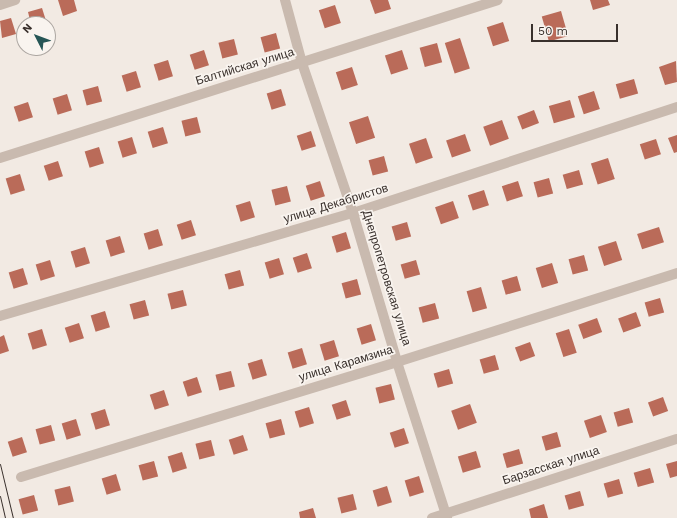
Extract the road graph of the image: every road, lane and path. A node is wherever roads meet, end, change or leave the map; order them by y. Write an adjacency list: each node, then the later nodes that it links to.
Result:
1 (15, 0): 4 (street)
2 (285, 0): 5 (street, Днепропетровская улица)
3 (498, 0): 5 (street, Балтийская улица)
4 (0, 5)
5 (302, 63): 7 (street, Балтийская улица); 8 (street, Днепропетровская улица)
6 (677, 107): 8 (street, улица Декабристов)
7 (0, 158)
8 (353, 213): 10 (street, улица Декабристов); 11 (street, Днепропетровская улица)
9 (677, 273): 11 (street, улица Карамзина)
10 (0, 316)
11 (397, 362): 13 (street, улица Карамзина); 14 (street, Днепропетровская улица)
12 (677, 439): 14 (street, Барзасская улица)
13 (21, 477)
14 (446, 516): 15 (street, Барзасская улица)
15 (432, 518)

